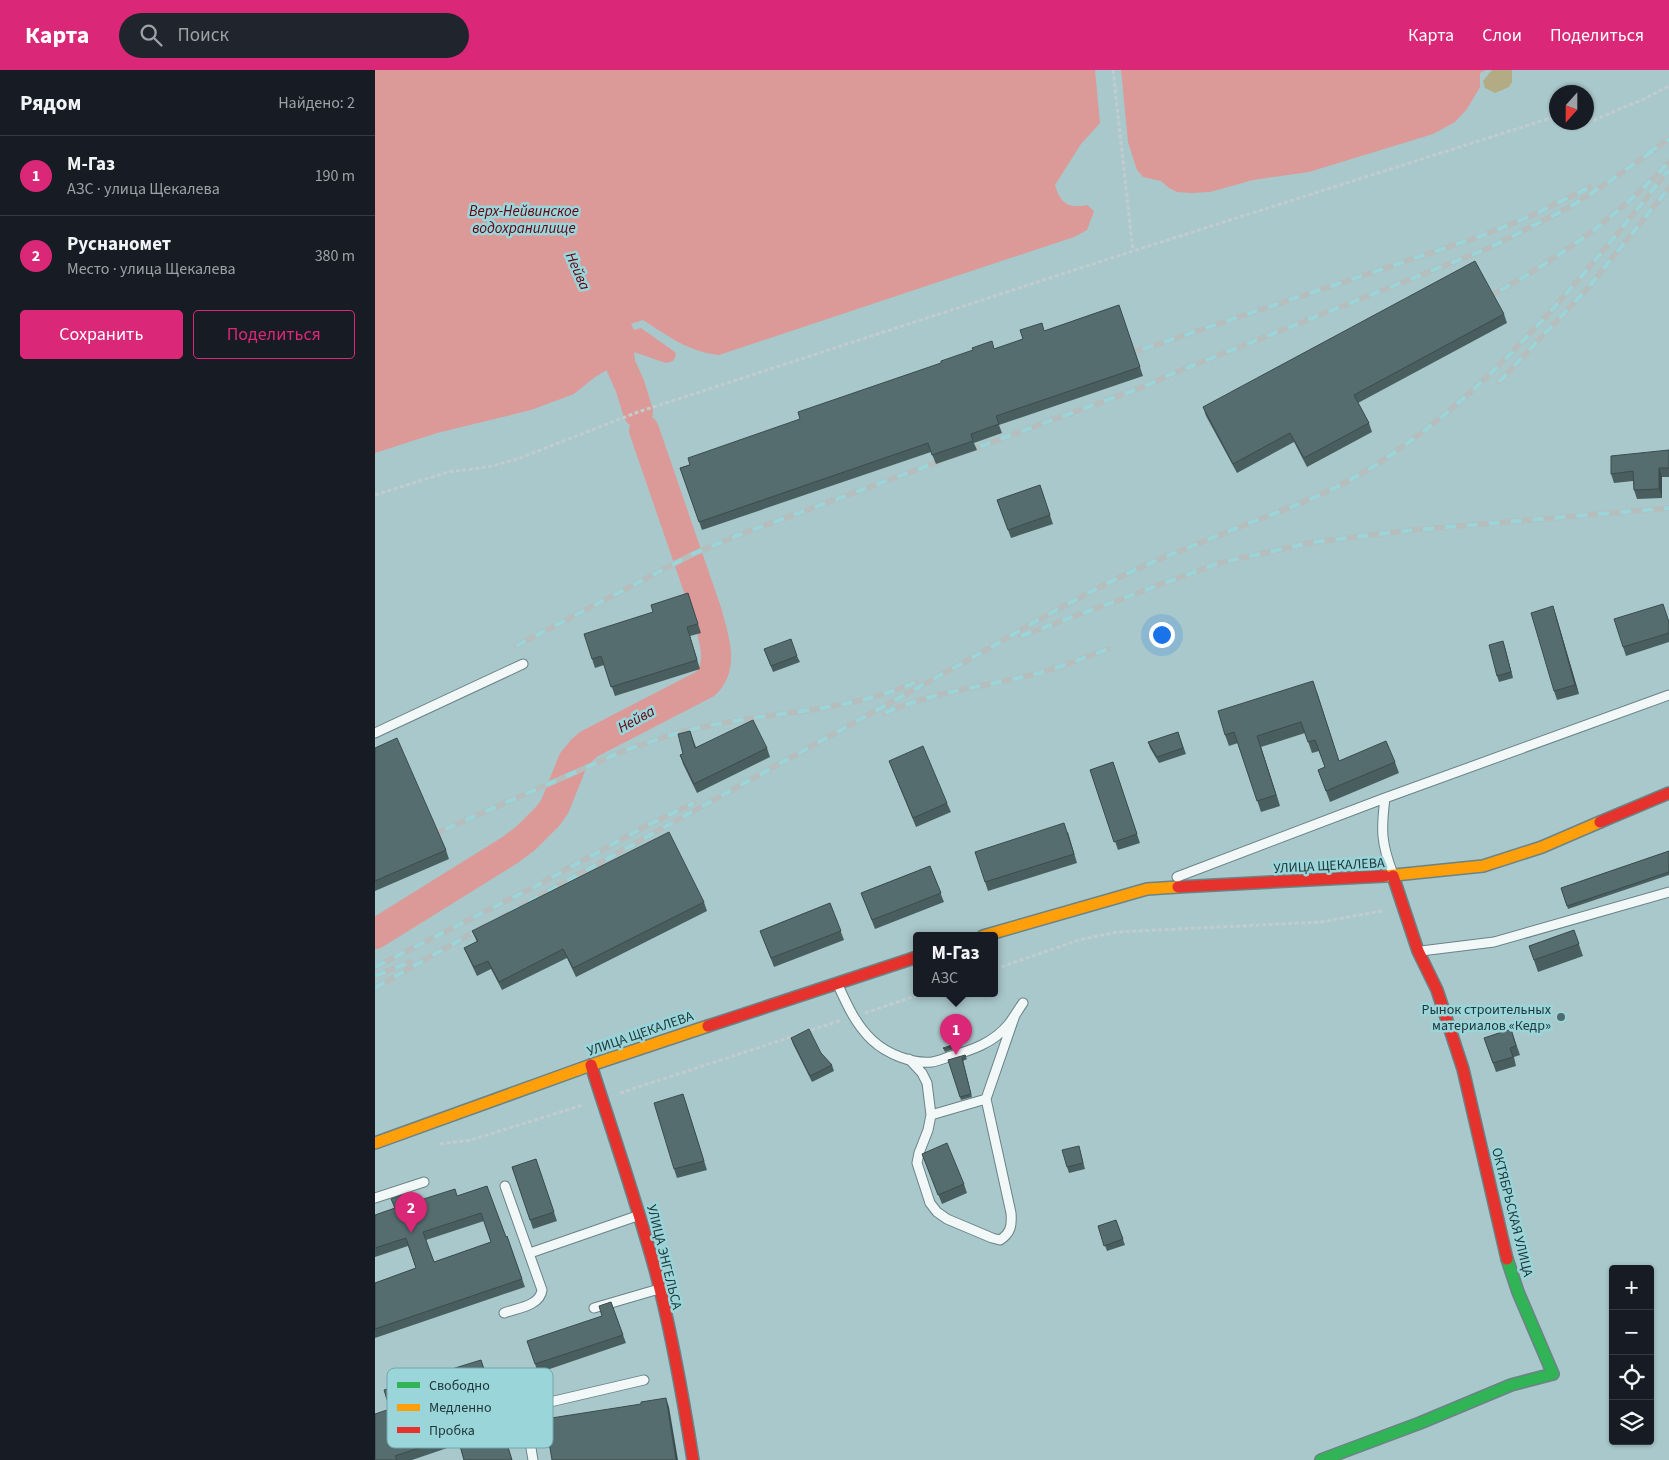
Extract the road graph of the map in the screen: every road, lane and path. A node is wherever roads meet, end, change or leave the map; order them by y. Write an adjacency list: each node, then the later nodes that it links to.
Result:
1 (1113, 70): 5 (path)
2 (1669, 86): 4 (path)
3 (1549, 119): 5 (path)
4 (1594, 120)
5 (1133, 251): 6 (path)
6 (375, 495)
7 (523, 664): 9 (lane)
8 (1669, 694): 11 (lane)
9 (375, 733)
10 (1669, 793): 12 (main road, УЛИЦА ЩЕКАЛЕВА)
11 (1385, 798): 12 (lane); 13 (lane)
12 (1393, 876): 13 (main road, УЛИЦА ЩЕКАЛЕВА); 16 (main road, ОКТЯБРЬСКАЯ УЛИЦА)
13 (1147, 889): 15 (main road, УЛИЦА ЩЕКАЛЕВА)
14 (1669, 892): 16 (lane)
15 (997, 932)
16 (1418, 951): 41 (main road, ОКТЯБРЬСКАЯ УЛИЦА)
17 (913, 958): 18 (main road, УЛИЦА ЩЕКАЛЕВА)
18 (837, 982): 22 (lane); 24 (main road, УЛИЦА ЩЕКАЛЕВА)
19 (913, 997): 22 (path)
20 (1023, 1003): 21 (lane)
21 (1015, 1015): 23 (lane); 26 (lane)
22 (854, 1016): 23 (lane); 25 (path)
23 (909, 1059): 27 (lane)
24 (591, 1065): 25 (main road, УЛИЦА ЭНГЕЛЬСА); 28 (main road, УЛИЦА ЩЕКАЛЕВА)
25 (602, 1099): 29 (path); 33 (main road, УЛИЦА ЭНГЕЛЬСА)
26 (986, 1099): 27 (lane); 27 (lane)
27 (931, 1115)
28 (375, 1143)
29 (436, 1144)
30 (423, 1182): 32 (lane)
31 (505, 1186): 34 (lane)
32 (375, 1198)
33 (640, 1215): 34 (lane); 35 (main road, УЛИЦА ЭНГЕЛЬСА)
34 (530, 1253): 37 (lane)
35 (659, 1289): 36 (lane); 40 (main road, УЛИЦА ЭНГЕЛЬСА)
36 (594, 1308)
37 (504, 1313)
38 (644, 1380): 39 (lane)
39 (553, 1401)
40 (693, 1460)
41 (1321, 1460)

